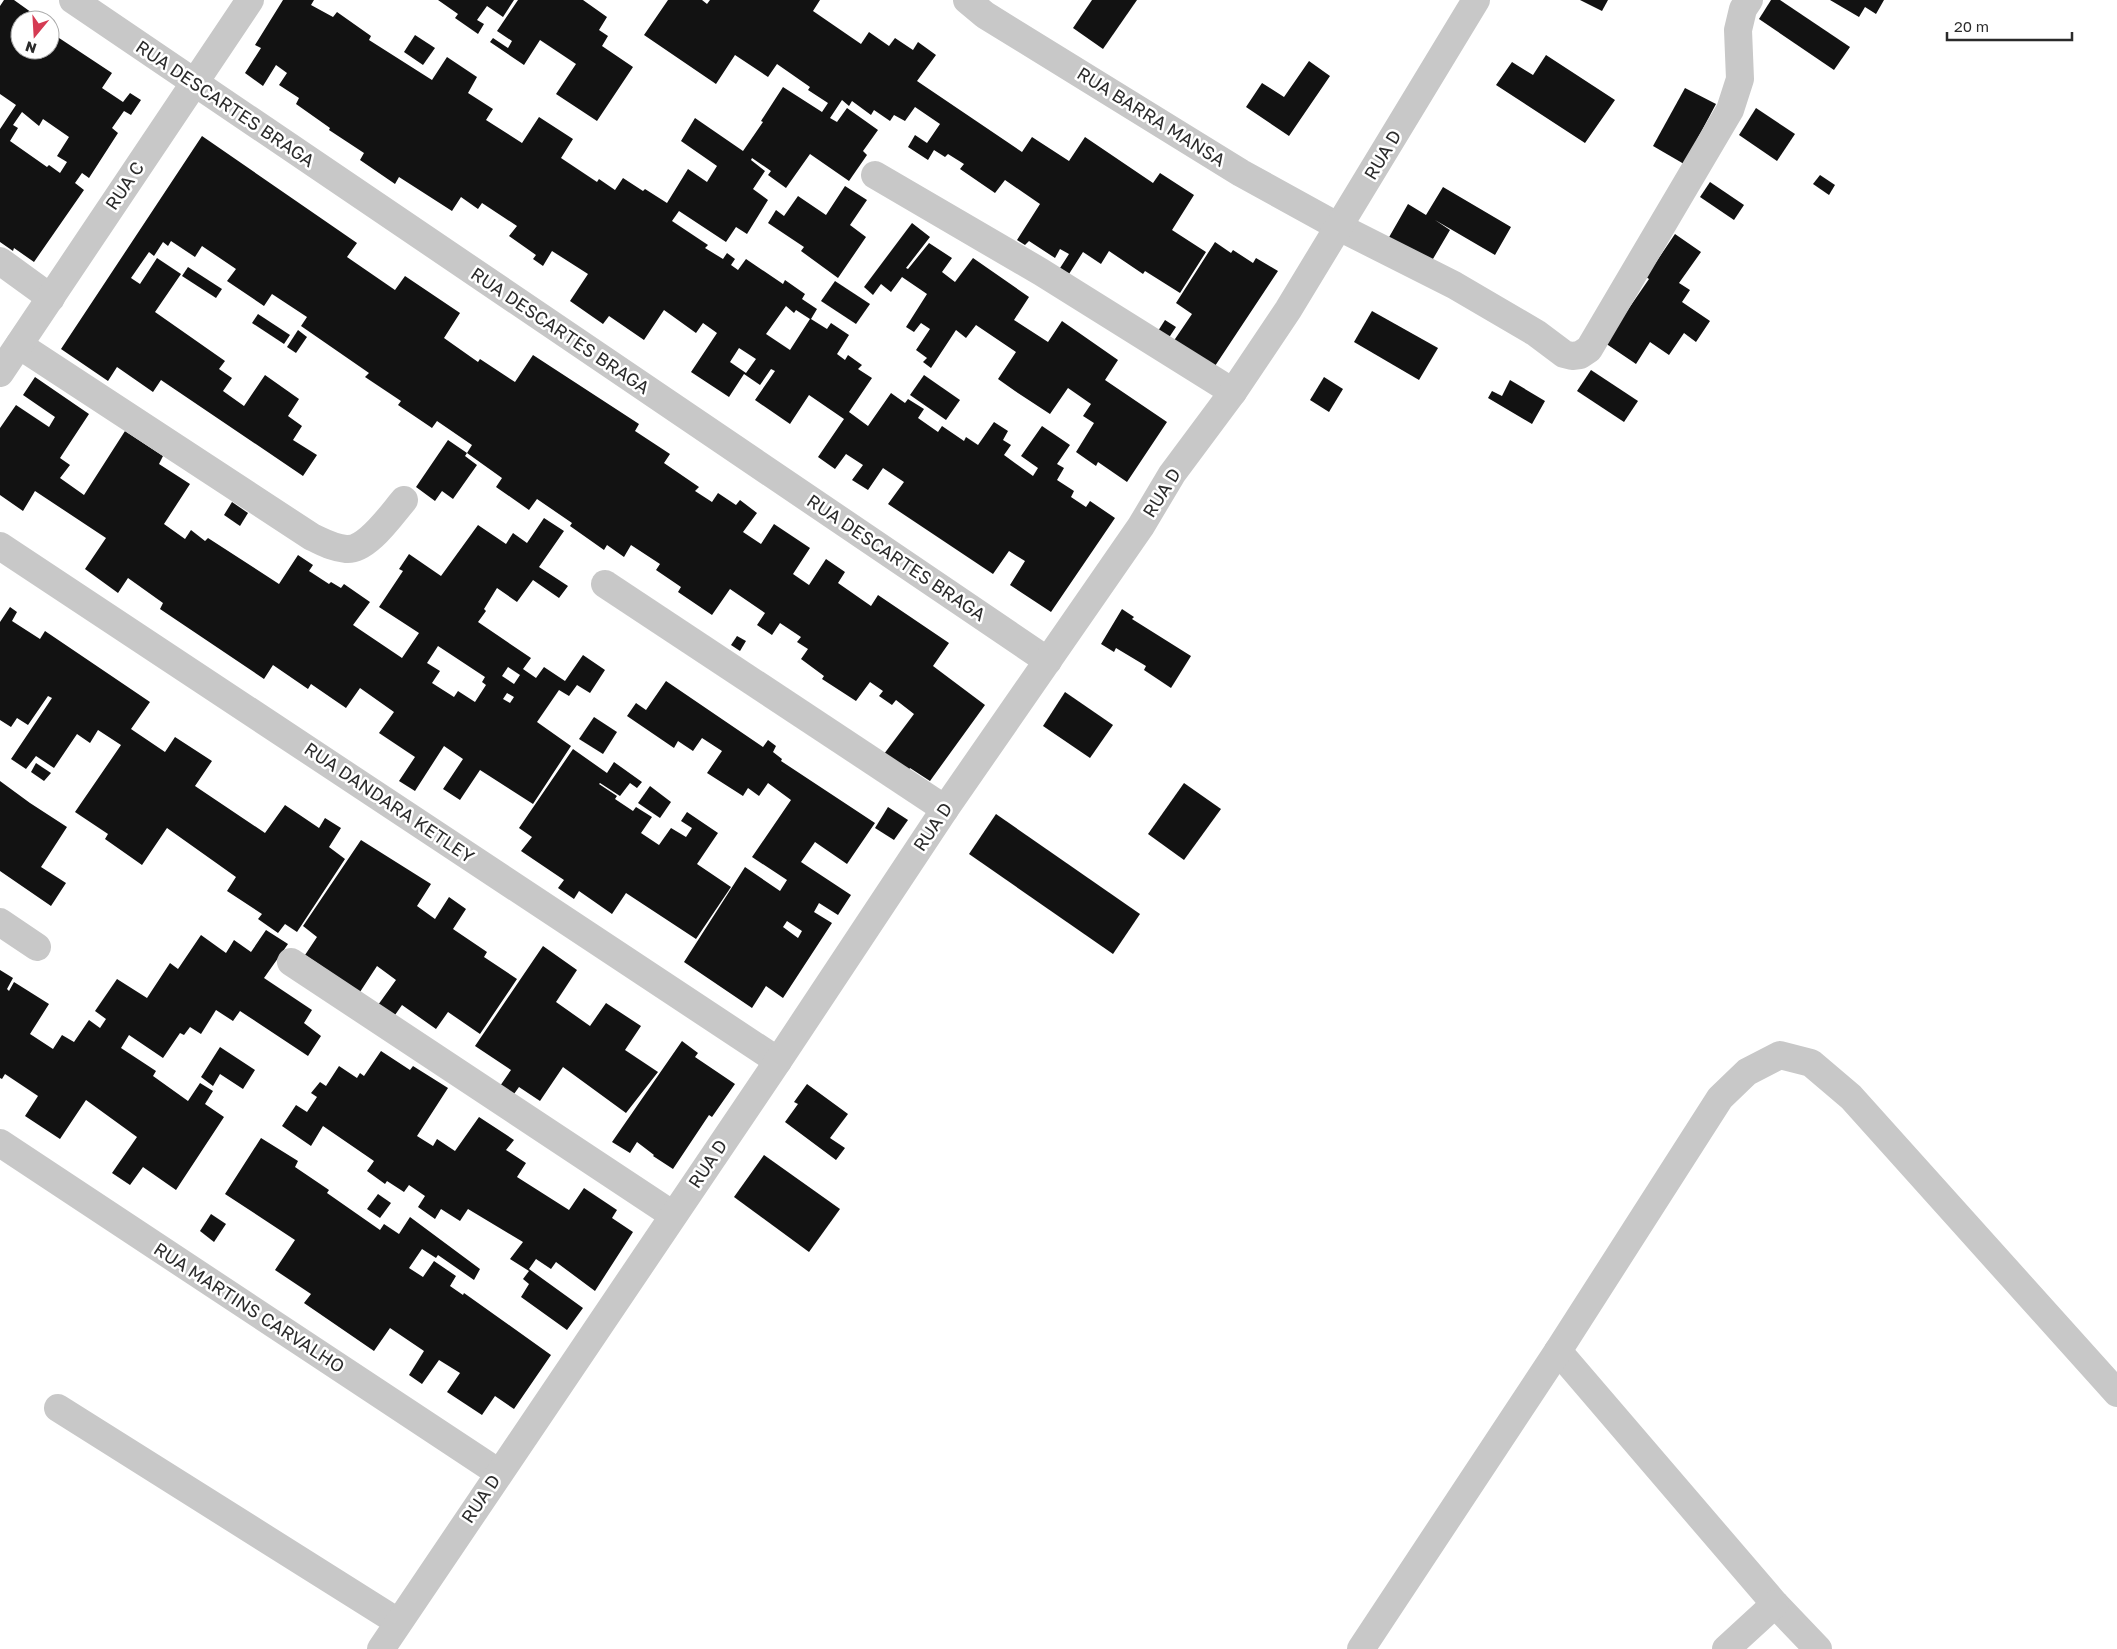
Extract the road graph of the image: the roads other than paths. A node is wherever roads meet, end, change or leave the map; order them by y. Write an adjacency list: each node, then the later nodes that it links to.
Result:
1 (73, 0): 6 (street, RUA DESCARTES BRAGA)
2 (250, 0): 6 (street, RUA C)
3 (967, 0): 8 (street, RUA BARRA MANSA)
4 (1476, 0): 8 (street, RUA D)
5 (1749, 0): 8 (street, RUA BARRA MANSA)
6 (194, 83): 10 (street, RUA C); 17 (street, RUA DESCARTES BRAGA)
7 (875, 175): 13 (street)
8 (1339, 227): 13 (street, RUA D)
9 (0, 260): 10 (street)
10 (51, 298): 11 (street, RUA C)
11 (18, 346): 12 (street, RUA C); 14 (street)
12 (0, 373)
13 (1233, 392): 17 (street, RUA D)
14 (404, 500)
15 (0, 546): 22 (street, RUA DANDARA KETLEY)
16 (605, 584): 18 (street)
17 (1048, 661): 18 (street, RUA D)
18 (945, 809): 22 (street, RUA D)
19 (0, 922): 20 (street)
20 (37, 947)
21 (291, 962): 24 (street)
22 (778, 1061): 24 (street, RUA D)
23 (0, 1143): 28 (street, RUA MARTINS CARVALHO)
24 (672, 1215): 28 (street, RUA D)
25 (1558, 1351): 26 (street); 29 (street); 32 (street)
26 (2117, 1394)
27 (58, 1408): 30 (street)
28 (499, 1472): 30 (street, RUA D)
29 (1775, 1604): 33 (street); 34 (street)
30 (398, 1622): 31 (street, RUA D)
31 (380, 1649)
32 (1361, 1649)
33 (1726, 1649)
34 (1818, 1649)

